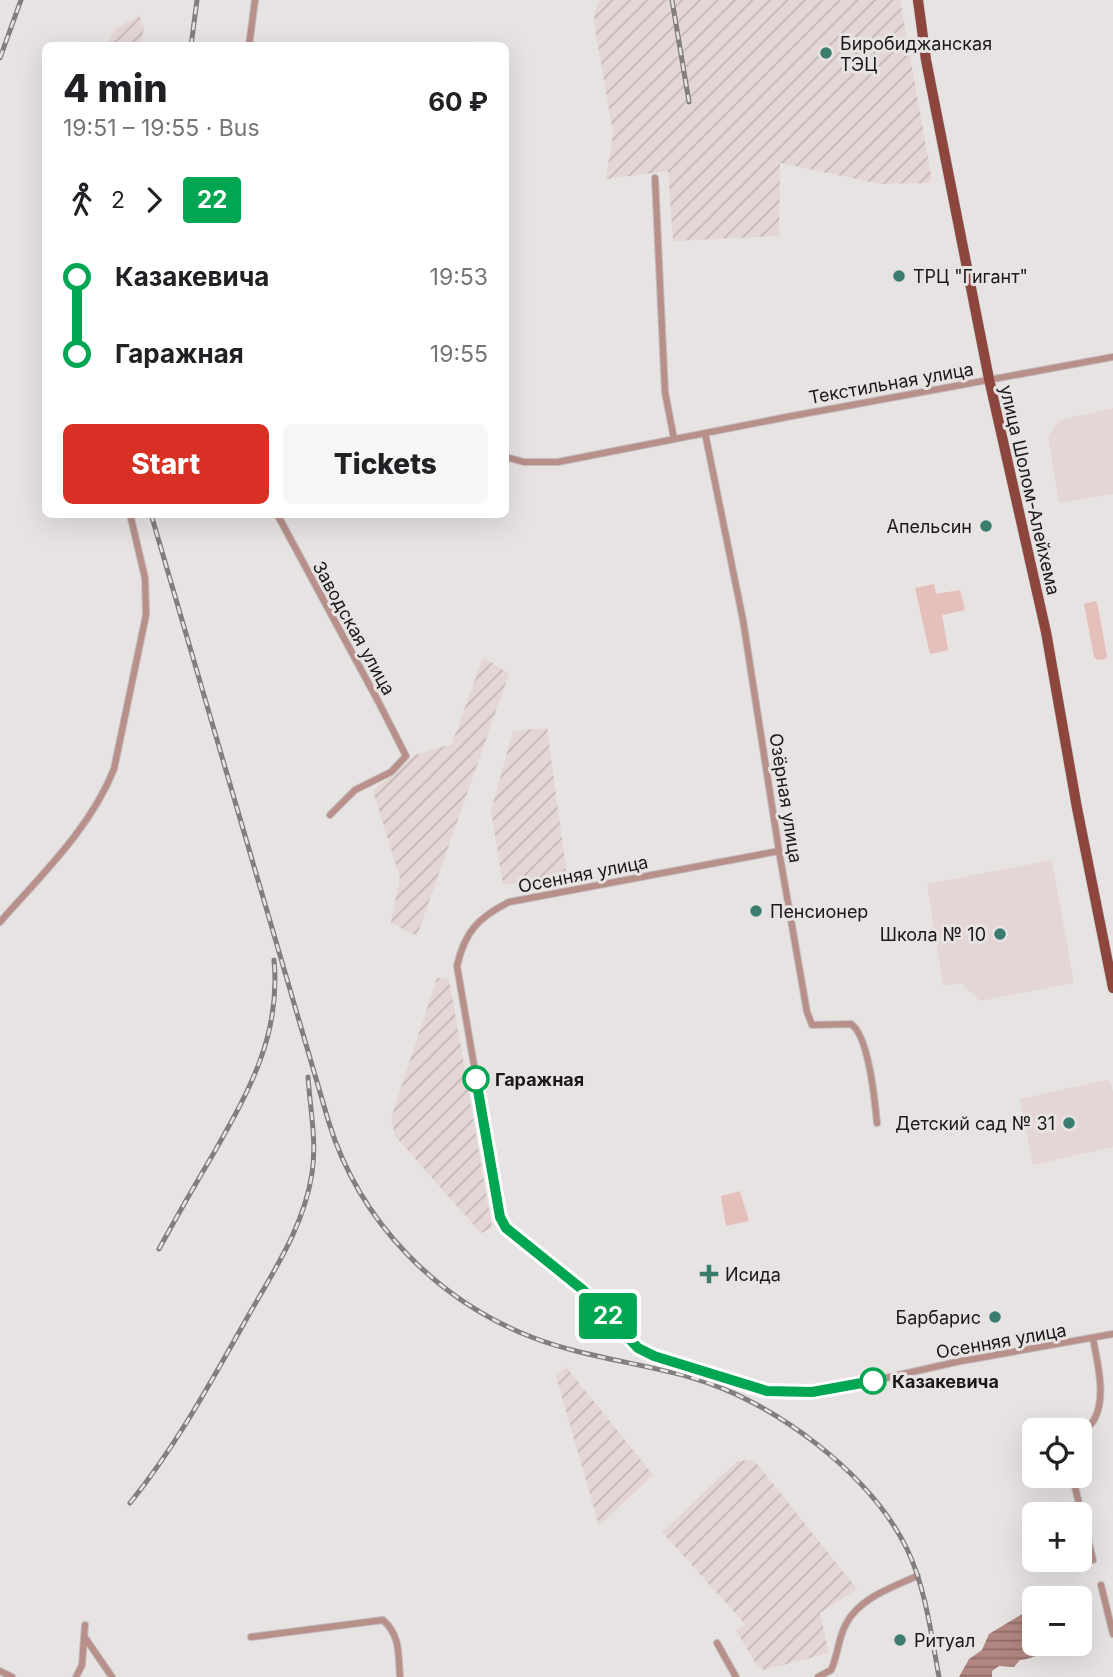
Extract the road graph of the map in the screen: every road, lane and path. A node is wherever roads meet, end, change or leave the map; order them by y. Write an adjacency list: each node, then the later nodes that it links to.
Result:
1 (255, 0): 3 (street)
2 (918, 0): 6 (main road, улица Шолом-Алейхема)
3 (250, 42)
4 (655, 178): 8 (street)
5 (1113, 357): 6 (street, Текстильная улица)
6 (989, 379): 7 (street, Текстильная улица); 15 (main road, улица Шолом-Алейхема)
7 (705, 433): 8 (street, Текстильная улица); 13 (street, Озёрная улица)
8 (674, 439): 9 (street, Текстильная улица)
9 (509, 458)
10 (131, 518): 14 (street)
11 (279, 518): 12 (street, Заводская улица)
12 (330, 815)
13 (779, 850): 16 (street, Озёрная улица); 18 (street, Осенняя улица)
14 (0, 922)
15 (1113, 988)
16 (877, 1123)
17 (1113, 1334): 18 (street, Осенняя улица)
18 (1093, 1338): 19 (street)
19 (1092, 1423)
20 (1075, 1488): 21 (street)
21 (1093, 1560)
22 (918, 1576): 35 (street)
23 (1101, 1585): 25 (street)
24 (85, 1625): 27 (street)
25 (1113, 1634)
26 (251, 1637): 33 (street)
27 (86, 1639): 31 (street); 32 (street)
28 (717, 1643): 34 (street)
29 (0, 1671): 30 (street)
30 (12, 1677)
31 (76, 1677)
32 (112, 1677)
33 (400, 1677)
34 (736, 1677)
35 (818, 1677)

